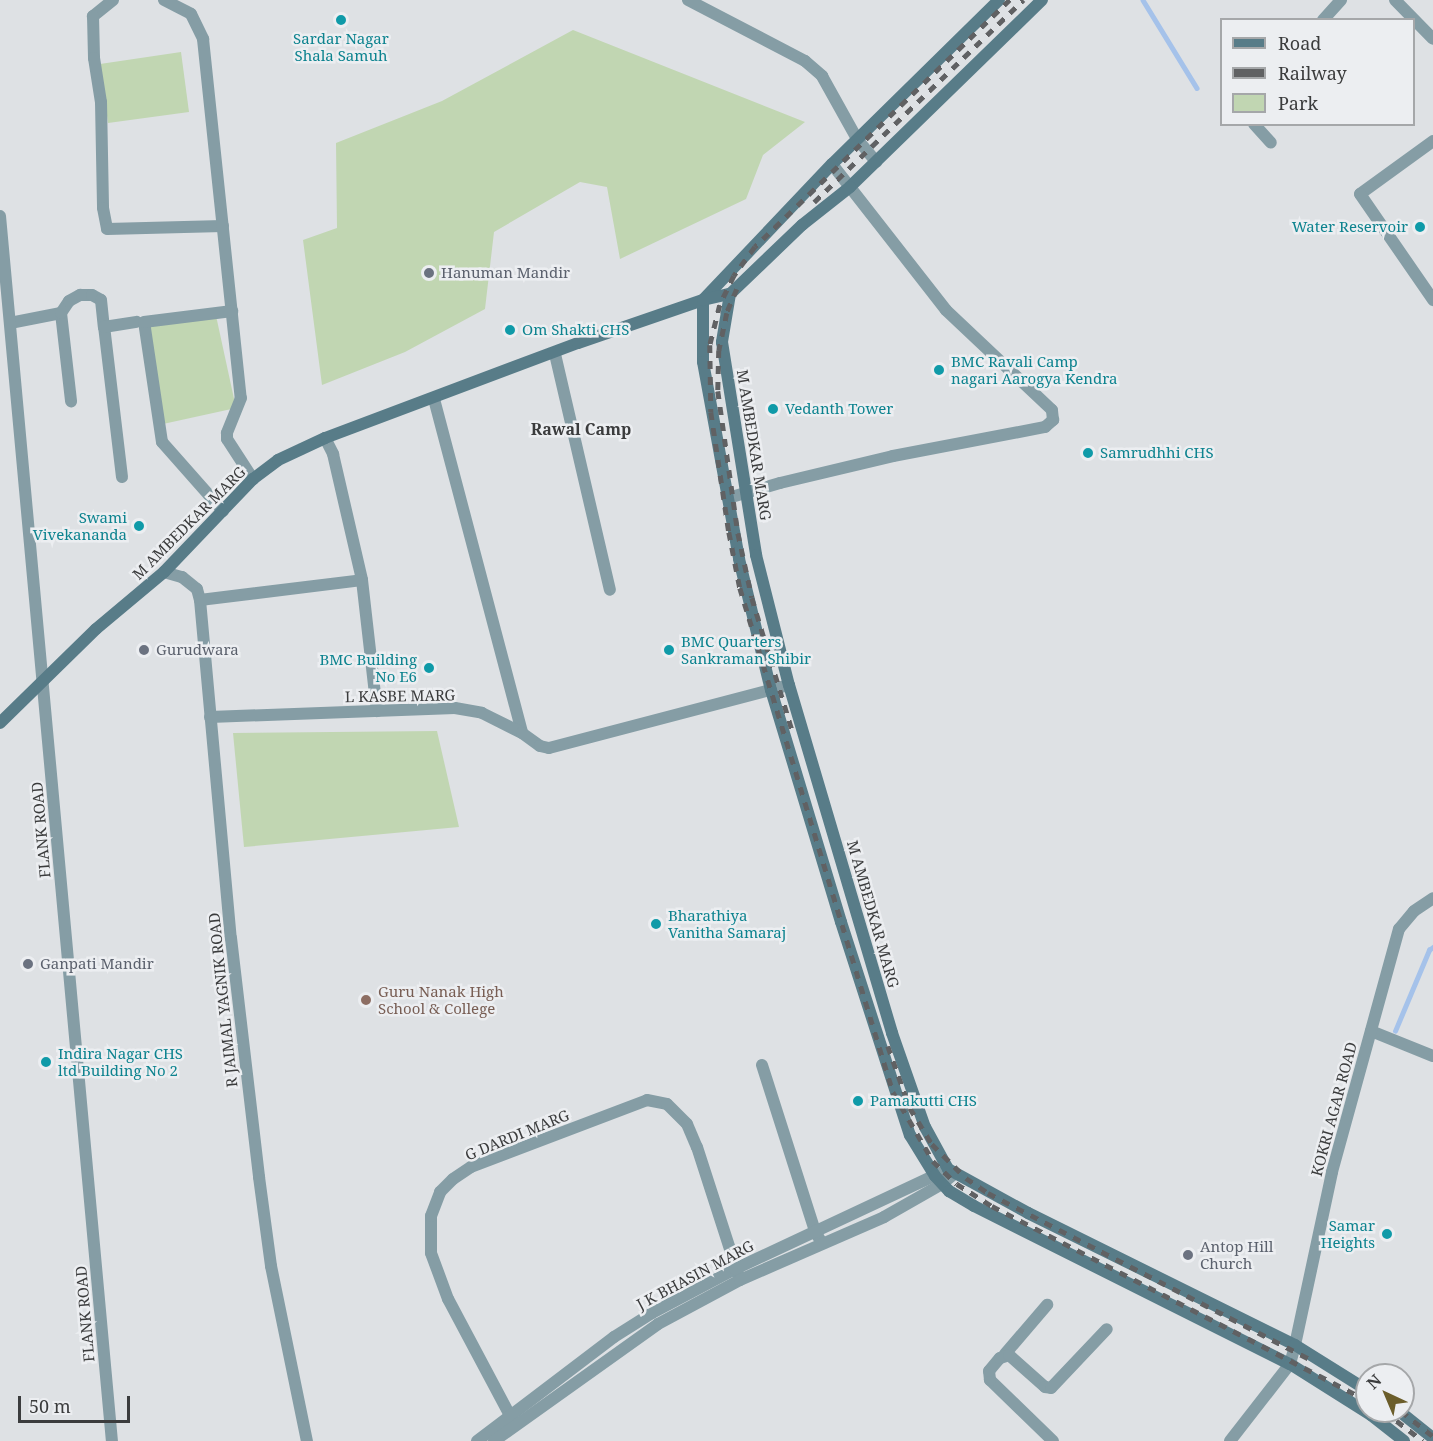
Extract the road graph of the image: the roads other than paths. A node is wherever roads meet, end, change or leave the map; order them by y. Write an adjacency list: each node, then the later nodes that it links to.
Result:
1 (113, 0): 18 (street)
2 (164, 0): 18 (street)
3 (688, 0): 11 (street)
4 (999, 0): 11 (main road)
5 (1042, 0): 14 (main road)
6 (1341, 0): 8 (street)
7 (1403, 3): 9 (street)
8 (1325, 18)
9 (1433, 39)
10 (1256, 126): 13 (street)
11 (857, 139): 14 (street); 15 (main road)
12 (1433, 141): 21 (street)
13 (1271, 143)
14 (876, 162): 16 (main road)
15 (832, 164): 16 (street); 20 (main road)
16 (850, 188): 19 (main road); 33 (street)
17 (0, 216): 25 (street, FLANK ROAD)
18 (223, 226): 22 (street)
19 (730, 294): 20 (main road, M AMBEDKAR MARG); 33 (main road, M AMBEDKAR MARG)
20 (703, 300): 27 (main road, M AMBEDKAR MARG); 34 (main road)
21 (1433, 300)
22 (232, 311): 32 (street); 35 (street)
23 (61, 314): 25 (street); 26 (street); 29 (street)
24 (136, 322): 26 (street)
25 (10, 323): 40 (street, FLANK ROAD)
26 (104, 327): 31 (street)
27 (555, 354): 28 (main road, M AMBEDKAR MARG); 38 (street)
28 (434, 399): 30 (main road, M AMBEDKAR MARG); 46 (street)
29 (71, 401)
30 (325, 438): 32 (main road, M AMBEDKAR MARG); 37 (street)
31 (122, 477)
32 (253, 479): 35 (main road, M AMBEDKAR MARG)
33 (746, 493): 34 (street); 41 (main road, M AMBEDKAR MARG)
34 (728, 498): 42 (main road)
35 (223, 511): 36 (main road, M AMBEDKAR MARG)
36 (164, 573): 39 (street); 40 (main road, M AMBEDKAR MARG)
37 (362, 580): 39 (street); 43 (street)
38 (610, 590)
39 (200, 600): 44 (street, R JAIMAL YAGNIK ROAD)
40 (42, 683): 45 (main road, M AMBEDKAR MARG); 64 (street, FLANK ROAD)
41 (789, 685): 42 (street, L KASBE MARG); 51 (main road, M AMBEDKAR MARG)
42 (771, 690): 46 (street, L KASBE MARG); 52 (main road)
43 (377, 711): 44 (street, L KASBE MARG); 46 (street, L KASBE MARG)
44 (210, 717): 65 (street, R JAIMAL YAGNIK ROAD)
45 (0, 723)
46 (522, 733)
47 (1433, 898): 48 (street, KOKRI AGAR ROAD)
48 (1371, 1031): 49 (street); 57 (street, KOKRI AGAR ROAD)
49 (1433, 1056)
50 (762, 1065): 53 (street)
51 (951, 1171): 52 (street, J K BHASIN MARG); 57 (main road)
52 (938, 1180): 53 (street, J K BHASIN MARG); 59 (main road)
53 (818, 1237): 54 (street, J K BHASIN MARG)
54 (738, 1275): 61 (street, J K BHASIN MARG); 61 (street, G DARDI MARG)
55 (1047, 1305): 58 (street)
56 (1107, 1329): 58 (street)
57 (1295, 1345): 59 (street, KOKRI AGAR ROAD); 60 (main road)
58 (1005, 1354): 68 (street)
59 (1290, 1364): 69 (street); 70 (main road)
60 (1355, 1382)
61 (512, 1419): 66 (street, J K BHASIN MARG); 67 (street, J K BHASIN MARG)
62 (1414, 1423): 63 (main road)
63 (1433, 1438)
64 (112, 1441)
65 (307, 1441)
66 (477, 1441)
67 (494, 1441)
68 (1053, 1441)
69 (1230, 1441)
70 (1404, 1441)

